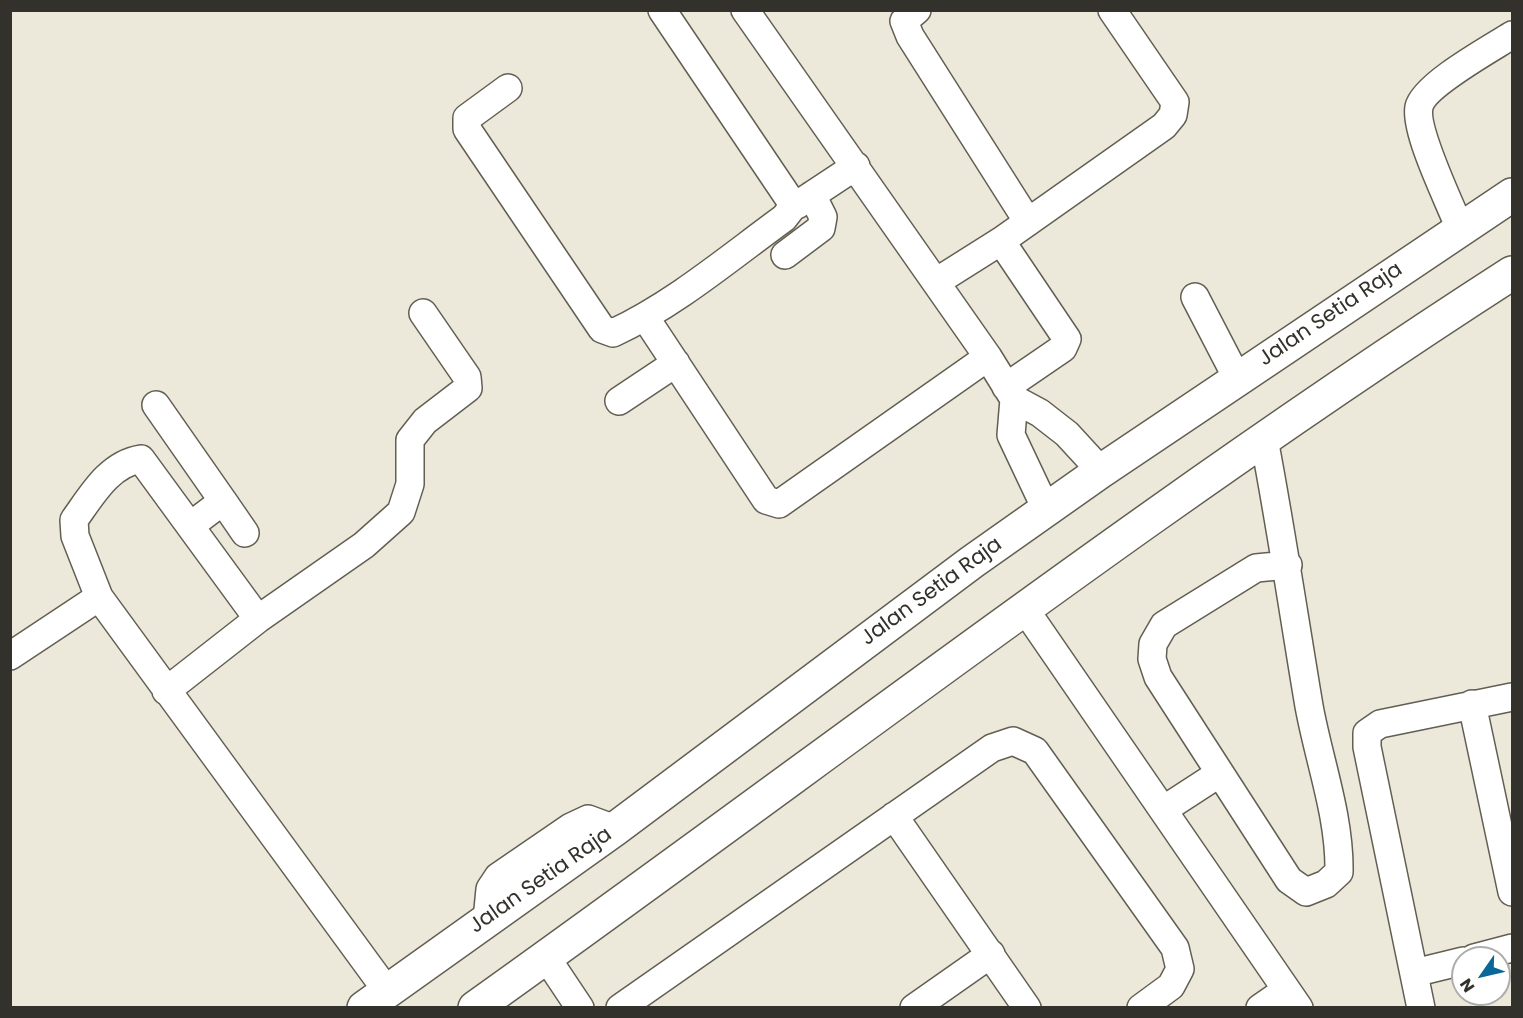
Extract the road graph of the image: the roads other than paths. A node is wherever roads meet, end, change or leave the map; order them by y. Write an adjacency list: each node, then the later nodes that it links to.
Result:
1 (662, 10): 9 (street)
2 (745, 10): 7 (street)
3 (916, 10): 10 (street)
4 (1112, 10): 10 (street)
5 (1512, 34): 11 (street)
6 (508, 88): 18 (street)
7 (856, 166): 9 (street); 15 (street)
8 (1512, 195): 11 (highway, Jalan Setia Raja)
9 (802, 202): 13 (street); 18 (street)
10 (1028, 222): 12 (street)
11 (1460, 228): 21 (highway, Jalan Setia Raja)
12 (1001, 241): 15 (street); 22 (street)
13 (785, 255)
14 (1512, 273): 25 (highway)
15 (936, 282): 19 (street)
16 (1195, 297): 21 (street)
17 (423, 313): 34 (street)
18 (645, 317): 20 (street)
19 (988, 357): 20 (street); 22 (street)
20 (676, 363): 23 (street)
21 (1237, 378): 26 (highway, Jalan Setia Raja)
22 (1010, 393): 26 (street); 28 (street)
23 (619, 401)
24 (156, 405): 27 (street)
25 (1264, 439): 31 (street); 33 (highway)
26 (1101, 471): 28 (highway, Jalan Setia Raja)
27 (223, 501): 29 (street); 30 (street)
28 (1046, 509): 48 (highway, Jalan Setia Raja)
29 (190, 526): 32 (street); 34 (street)
30 (245, 533)
31 (1288, 565): 39 (street); 39 (street)
32 (99, 597): 35 (street); 36 (street)
33 (1024, 609): 40 (street); 45 (highway)
34 (258, 619): 36 (street)
35 (10, 656)
36 (166, 691): 48 (street)
37 (1512, 697): 38 (street)
38 (1472, 704): 42 (street); 47 (street)
39 (1220, 773): 40 (street)
40 (1163, 810): 49 (street)
41 (894, 816): 44 (street); 50 (street); 55 (street)
42 (1505, 821): 43 (street)
43 (1512, 892)
44 (991, 954): 53 (street); 54 (street)
45 (546, 957): 51 (highway); 52 (street)
46 (1451, 964): 47 (street)
47 (1414, 973): 57 (street)
48 (376, 999)
49 (1293, 999): 56 (street)
50 (637, 1002)
51 (475, 1008)
52 (580, 1008)
53 (914, 1008)
54 (1027, 1008)
55 (1141, 1008)
56 (1260, 1008)
57 (1421, 1008)

